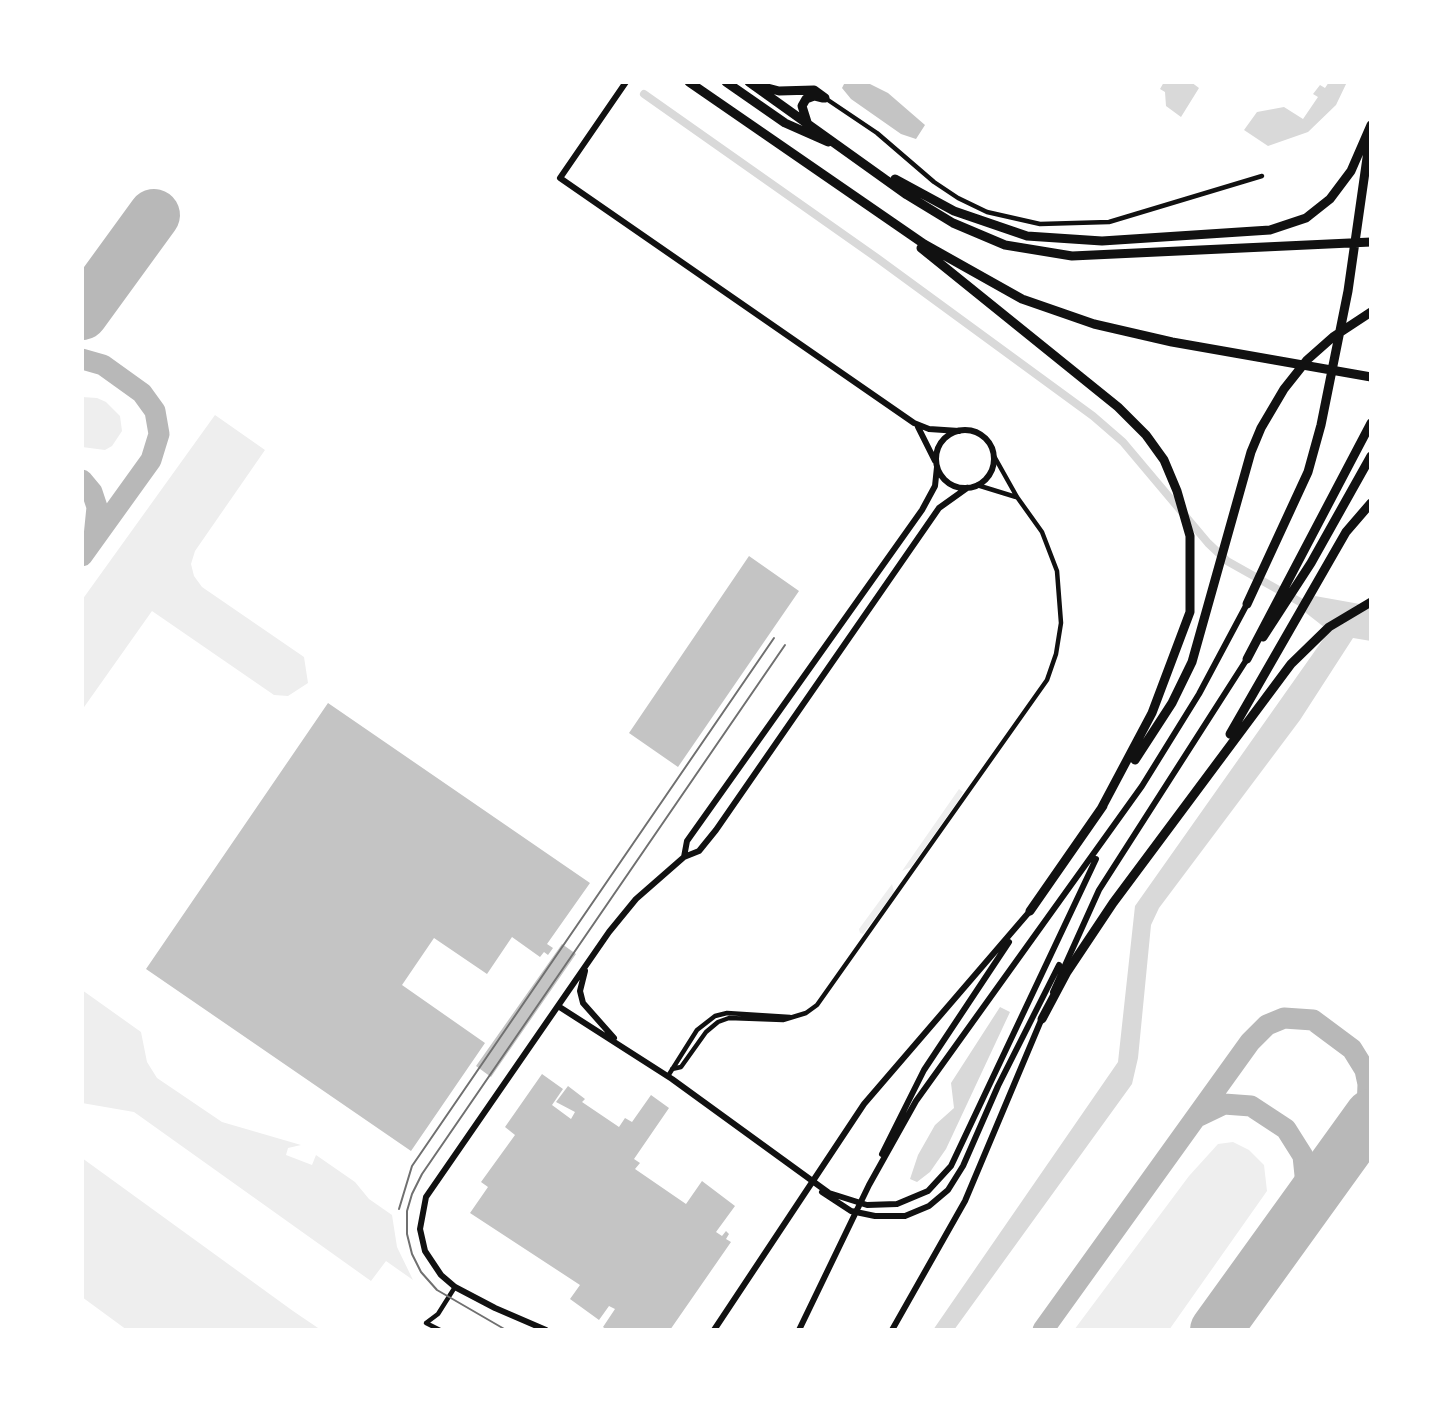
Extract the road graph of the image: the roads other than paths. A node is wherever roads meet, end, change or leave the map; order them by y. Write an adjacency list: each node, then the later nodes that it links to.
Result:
1 (626, 82): 16 (street)
2 (689, 82): 12 (highway)
3 (726, 82): 9 (highway)
4 (750, 83): 5 (highway); 6 (highway)
5 (825, 98): 6 (highway); 11 (street)
6 (808, 123): 9 (highway)
7 (1371, 125): 10 (highway)
8 (1371, 132): 27 (highway)
9 (849, 152): 10 (highway)
10 (869, 165): 13 (highway)
11 (1262, 176)
12 (878, 214): 15 (highway); 31 (highway)
13 (1371, 242)
14 (1371, 312): 31 (highway)
15 (1371, 377)
16 (914, 423): 18 (street); 21 (street)
17 (1371, 423): 28 (highway)
18 (959, 431): 19 (street); 21 (street)
19 (994, 456): 22 (street); 24 (street)
20 (1371, 456): 28 (highway)
21 (937, 466): 23 (street); 33 (street)
22 (977, 485): 23 (street); 24 (street)
23 (967, 488): 33 (street)
24 (1017, 497): 40 (street)
25 (1371, 503): 30 (highway)
26 (1369, 603): 30 (highway)
27 (1247, 604): 32 (street)
28 (1274, 615): 29 (highway)
29 (1247, 659): 35 (street)
30 (1207, 773): 38 (highway)
31 (1101, 810): 34 (highway)
32 (1114, 827): 41 (street); 42 (street)
33 (684, 857): 36 (street)
34 (1030, 911): 41 (street); 42 (street)
35 (1083, 920): 38 (street); 41 (street)
36 (587, 963): 37 (street); 39 (street)
37 (558, 1006): 39 (street); 43 (street)
38 (1042, 1019): 48 (street)
39 (623, 1045): 40 (street)
40 (670, 1073): 41 (street)
41 (810, 1182): 46 (street)
42 (869, 1185): 47 (street)
43 (455, 1287): 44 (street); 45 (street)
44 (440, 1330)
45 (546, 1330)
46 (714, 1330)
47 (799, 1330)
48 (892, 1330)

